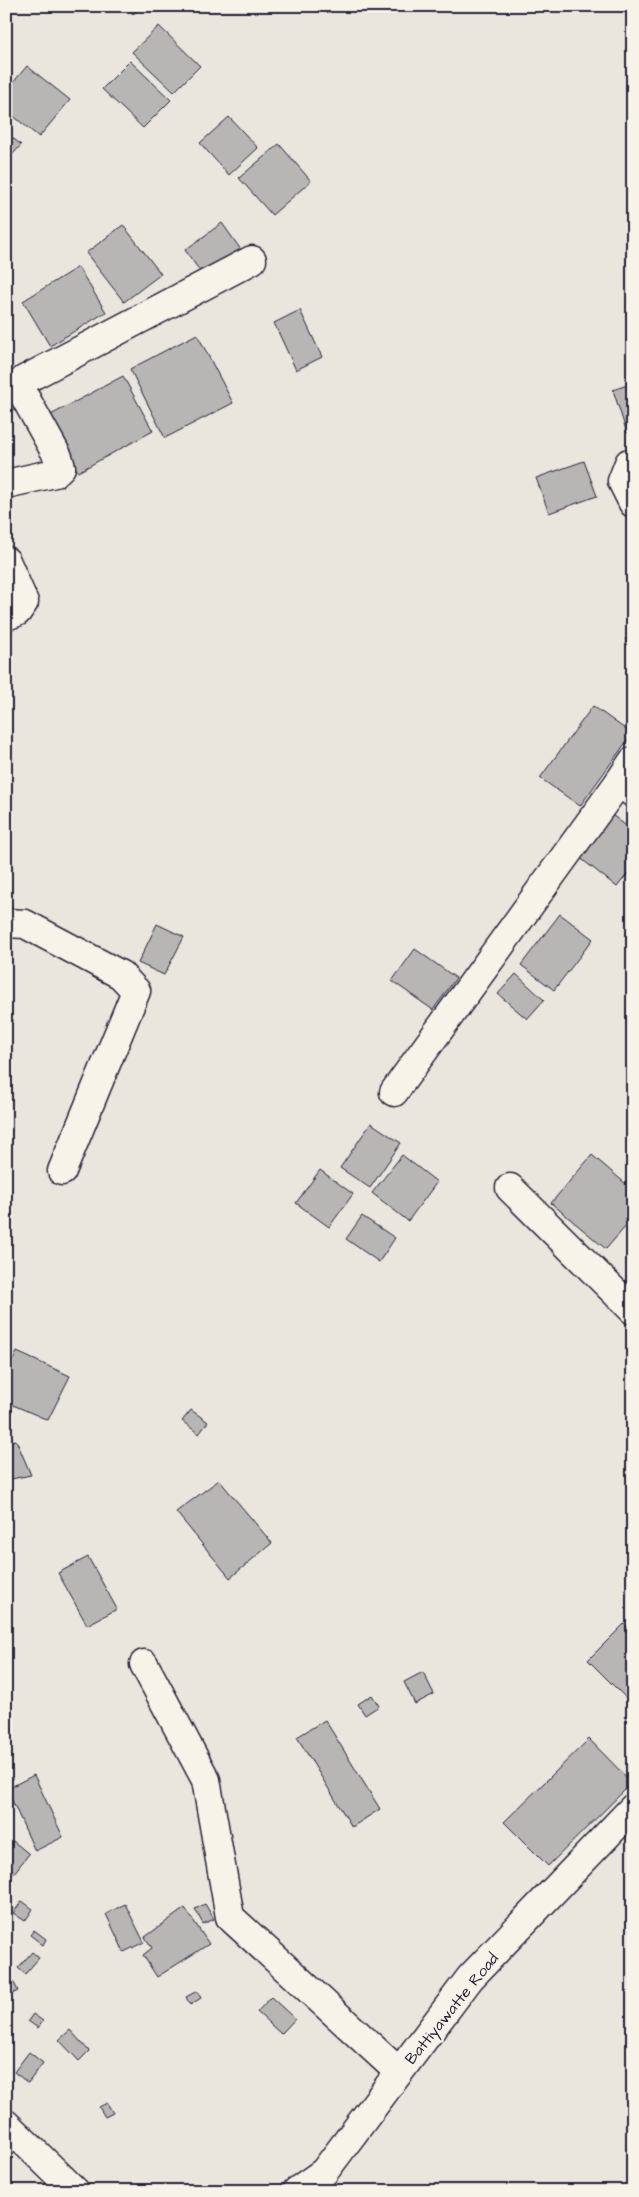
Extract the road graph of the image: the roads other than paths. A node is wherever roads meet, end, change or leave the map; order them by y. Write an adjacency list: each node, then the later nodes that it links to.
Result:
1 (252, 260): 3 (street)
2 (633, 462): 4 (street)
3 (6, 484)
4 (633, 503)
5 (6, 561): 6 (street)
6 (6, 616)
7 (628, 779): 9 (street)
8 (6, 923): 10 (street)
9 (394, 1092)
10 (62, 1171)
11 (510, 1188): 12 (street)
12 (633, 1310)
13 (144, 1664): 15 (street)
14 (633, 1808): 15 (street, Battiyawatte Road)
15 (399, 2072): 18 (street, Battiyawatte Road)
16 (6, 2124): 17 (street)
17 (74, 2191)
18 (298, 2191)

